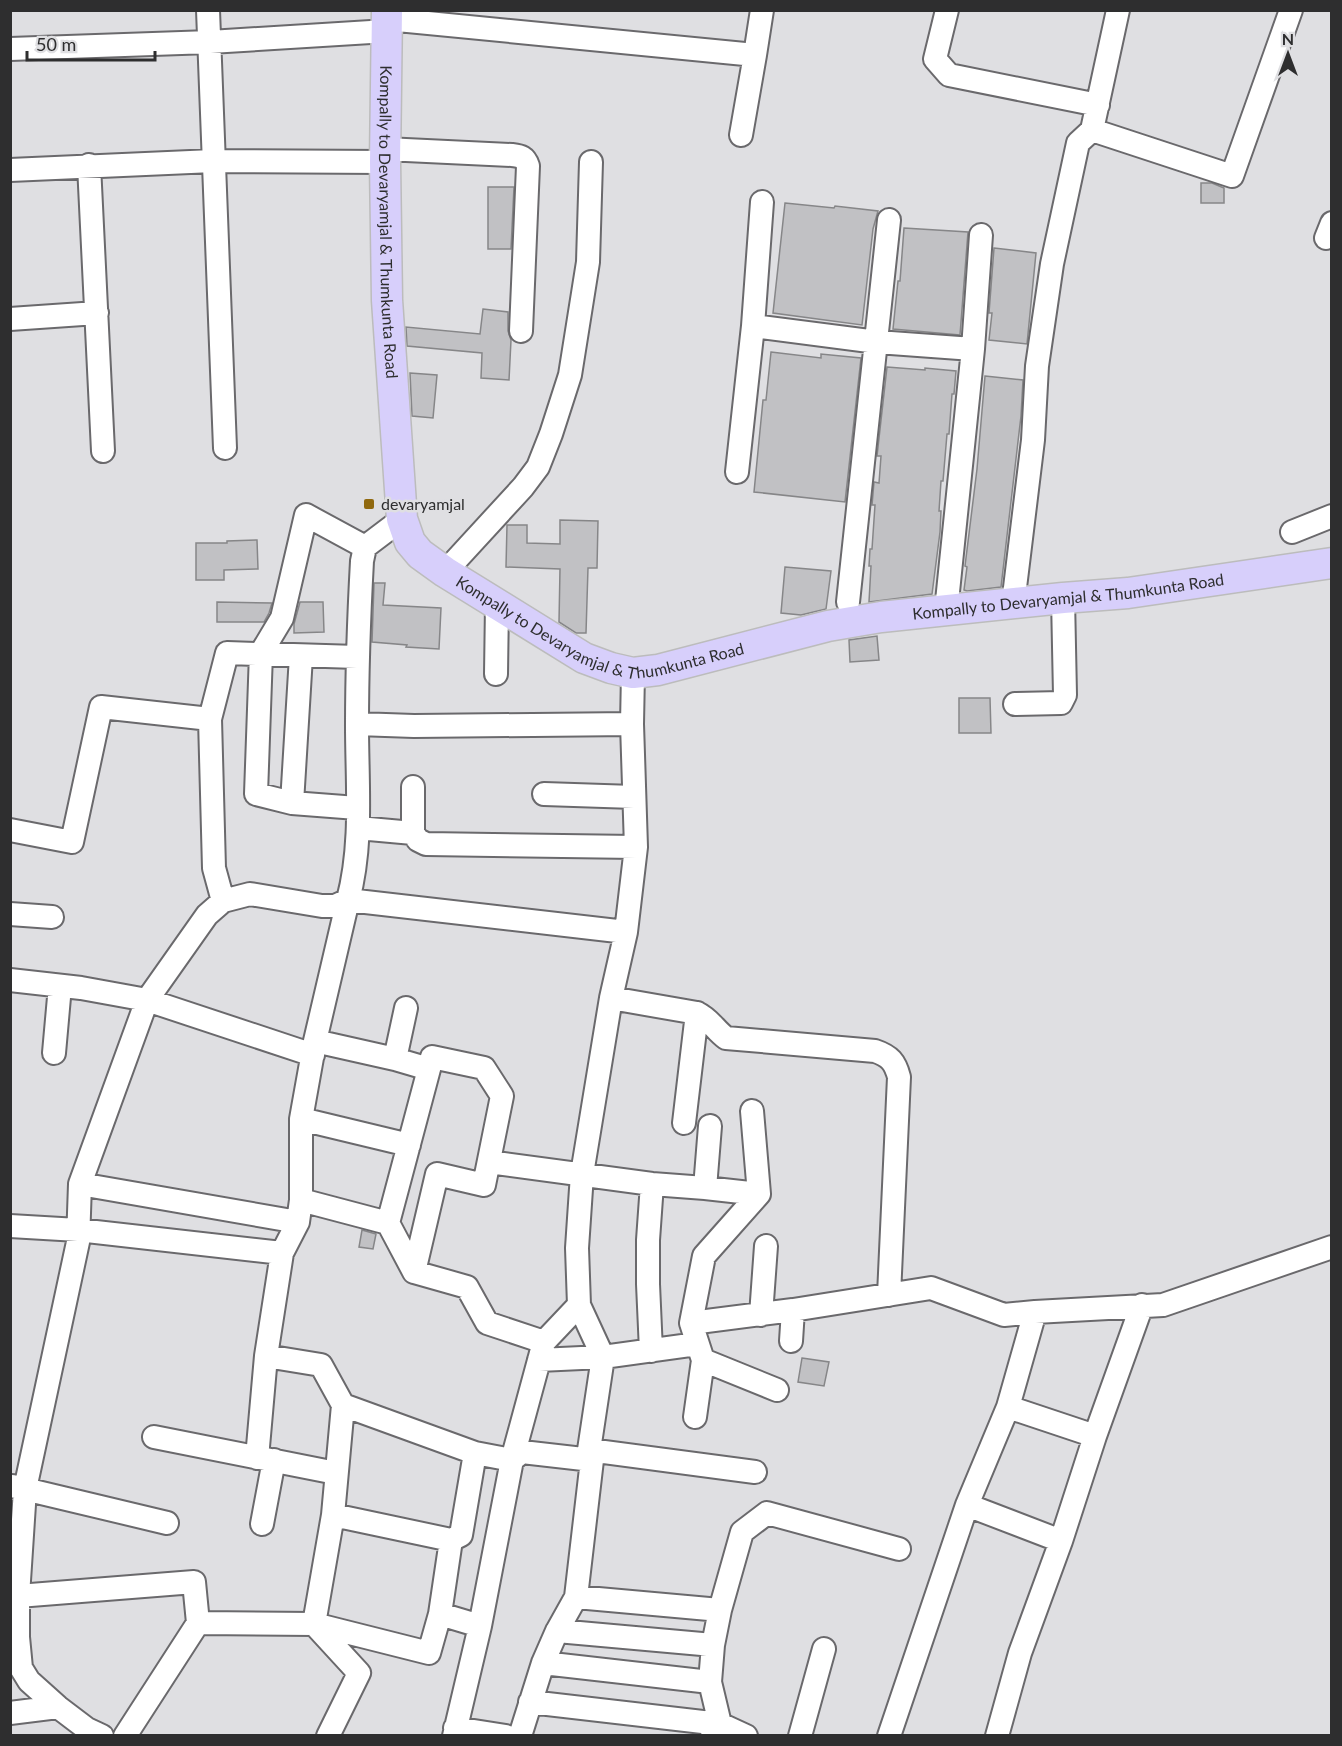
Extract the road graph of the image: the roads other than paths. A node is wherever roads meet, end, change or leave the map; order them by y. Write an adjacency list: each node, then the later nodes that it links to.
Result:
1 (208, 10): 7 (street)
2 (762, 10): 9 (street)
3 (947, 10): 10 (street)
4 (1118, 10): 10 (street)
5 (1291, 10): 11 (street)
6 (387, 20): 7 (street); 9 (street); 13 (main road, Kompally to Devaryamjal & Thumkunta Road)
7 (210, 42): 8 (street); 14 (street)
8 (10, 49)
9 (755, 55): 12 (street)
10 (1098, 105): 11 (street)
11 (1092, 130): 39 (street)
12 (741, 135)
13 (385, 156): 14 (street); 24 (street); 31 (main road, Kompally to Devaryamjal & Thumkunta Road)
14 (213, 160): 16 (street); 27 (street)
15 (591, 162): 35 (street)
16 (89, 165): 17 (street); 21 (street)
17 (10, 170)
18 (762, 202): 23 (street)
19 (889, 220): 25 (street)
20 (981, 235): 26 (street)
21 (97, 313): 22 (street); 28 (street)
22 (10, 320)
23 (753, 326): 25 (street); 29 (street)
24 (521, 331)
25 (877, 342): 26 (street); 37 (street)
26 (973, 349): 40 (street)
27 (225, 448)
28 (103, 451)
29 (737, 472)
30 (1332, 516): 32 (street)
31 (402, 519): 33 (street); 35 (main road, Kompally to Devaryamjal & Thumkunta Road)
32 (1292, 532)
33 (365, 547): 41 (street); 43 (street)
34 (1332, 563): 36 (main road, Kompally to Devaryamjal & Thumkunta Road)
35 (445, 572): 38 (main road, Kompally to Devaryamjal & Thumkunta Road)
36 (1063, 598): 39 (main road, Kompally to Devaryamjal & Thumkunta Road); 46 (street)
37 (848, 602)
38 (496, 604): 44 (main road, Kompally to Devaryamjal & Thumkunta Road); 45 (street)
39 (1013, 604): 40 (main road, Kompally to Devaryamjal & Thumkunta Road)
40 (946, 611): 44 (main road, Kompally to Devaryamjal & Thumkunta Road)
41 (261, 653): 42 (street); 47 (street); 53 (street)
42 (301, 656): 43 (street); 53 (street)
43 (357, 657): 48 (street)
44 (633, 673): 49 (street)
45 (496, 674)
46 (1015, 704)
47 (210, 719): 55 (street); 59 (street)
48 (357, 724): 49 (street); 54 (street)
49 (632, 724): 52 (street)
50 (413, 787): 56 (street)
51 (544, 794): 52 (street)
52 (634, 797): 57 (street)
53 (292, 803): 54 (street)
54 (358, 818): 56 (street); 58 (street)
55 (10, 830)
56 (413, 833): 57 (street)
57 (636, 847): 62 (street)
58 (348, 900): 59 (street); 62 (street); 69 (street)
59 (223, 901): 66 (street)
60 (10, 914): 61 (street)
61 (52, 917)
62 (626, 932): 65 (street)
63 (10, 980): 64 (street)
64 (60, 986): 66 (street); 70 (street)
65 (611, 998): 68 (street); 79 (street)
66 (147, 1000): 69 (street); 80 (street)
67 (406, 1008): 71 (street)
68 (698, 1013): 75 (street); 92 (street)
69 (314, 1048): 71 (street); 74 (street)
70 (54, 1053)
71 (395, 1059): 72 (street)
72 (429, 1069): 77 (street); 78 (street)
73 (752, 1111): 83 (street)
74 (301, 1119): 77 (street); 84 (street)
75 (684, 1123)
76 (710, 1126): 82 (street)
77 (409, 1145): 85 (street)
78 (489, 1162): 79 (street); 91 (street)
79 (582, 1174): 81 (street); 93 (street)
80 (80, 1184): 84 (street); 87 (street)
81 (652, 1184): 82 (street); 101 (street)
82 (705, 1188): 83 (street)
83 (759, 1194): 99 (street)
84 (299, 1211): 85 (street); 90 (street)
85 (388, 1223): 91 (street)
86 (10, 1226): 87 (street)
87 (78, 1230): 90 (street); 116 (street)
88 (766, 1246): 97 (street)
89 (1332, 1247): 94 (street)
90 (282, 1253): 102 (street)
91 (414, 1272): 100 (street)
92 (889, 1295): 95 (street); 96 (street)
93 (579, 1305): 100 (street); 103 (street)
94 (1142, 1305): 96 (street); 108 (street)
95 (793, 1310): 97 (street); 98 (street)
96 (1035, 1311): 106 (street)
97 (761, 1315): 99 (street)
98 (791, 1341)
99 (697, 1342): 101 (street); 104 (street); 107 (street)
100 (542, 1351): 103 (street); 113 (street)
101 (651, 1351): 103 (street)
102 (266, 1356): 105 (street); 112 (street)
103 (603, 1357): 111 (street)
104 (777, 1390)
105 (344, 1405): 110 (street); 115 (street)
106 (1008, 1407): 108 (street); 117 (street)
107 (695, 1417)
108 (1095, 1436): 122 (street)
109 (154, 1437): 112 (street)
110 (475, 1453): 113 (street); 121 (street)
111 (591, 1455): 113 (street); 114 (street); 125 (street)
112 (265, 1459): 115 (street); 120 (street)
113 (513, 1460): 130 (street)
114 (755, 1472)
115 (336, 1473): 118 (street)
116 (18, 1488): 119 (street); 124 (street)
117 (968, 1505): 122 (street); 149 (street)
118 (333, 1515): 121 (street); 129 (street)
119 (167, 1523)
120 (262, 1524)
121 (451, 1540): 127 (street)
122 (1061, 1541): 150 (street)
123 (899, 1549): 126 (street)
124 (18, 1596): 128 (street); 132 (street)
125 (576, 1597): 126 (street); 131 (street)
126 (720, 1610): 133 (street)
127 (440, 1614): 129 (street); 130 (street)
128 (198, 1623): 129 (street); 143 (street)
129 (314, 1624): 144 (street)
130 (480, 1626): 141 (street)
131 (557, 1631): 133 (street); 135 (street)
132 (14, 1642): 138 (street)
133 (713, 1645): 136 (street)
134 (824, 1649): 148 (street)
135 (543, 1663): 136 (street); 137 (street)
136 (710, 1683): 140 (street)
137 (530, 1702): 140 (street); 146 (street)
138 (58, 1707): 139 (street); 142 (street)
139 (10, 1713)
140 (716, 1730): 147 (street)
141 (455, 1732): 145 (street)
142 (102, 1736)
143 (126, 1736)
144 (328, 1736)
145 (506, 1736)
146 (520, 1736)
147 (746, 1736)
148 (800, 1736)
149 (889, 1736)
150 (997, 1736)

